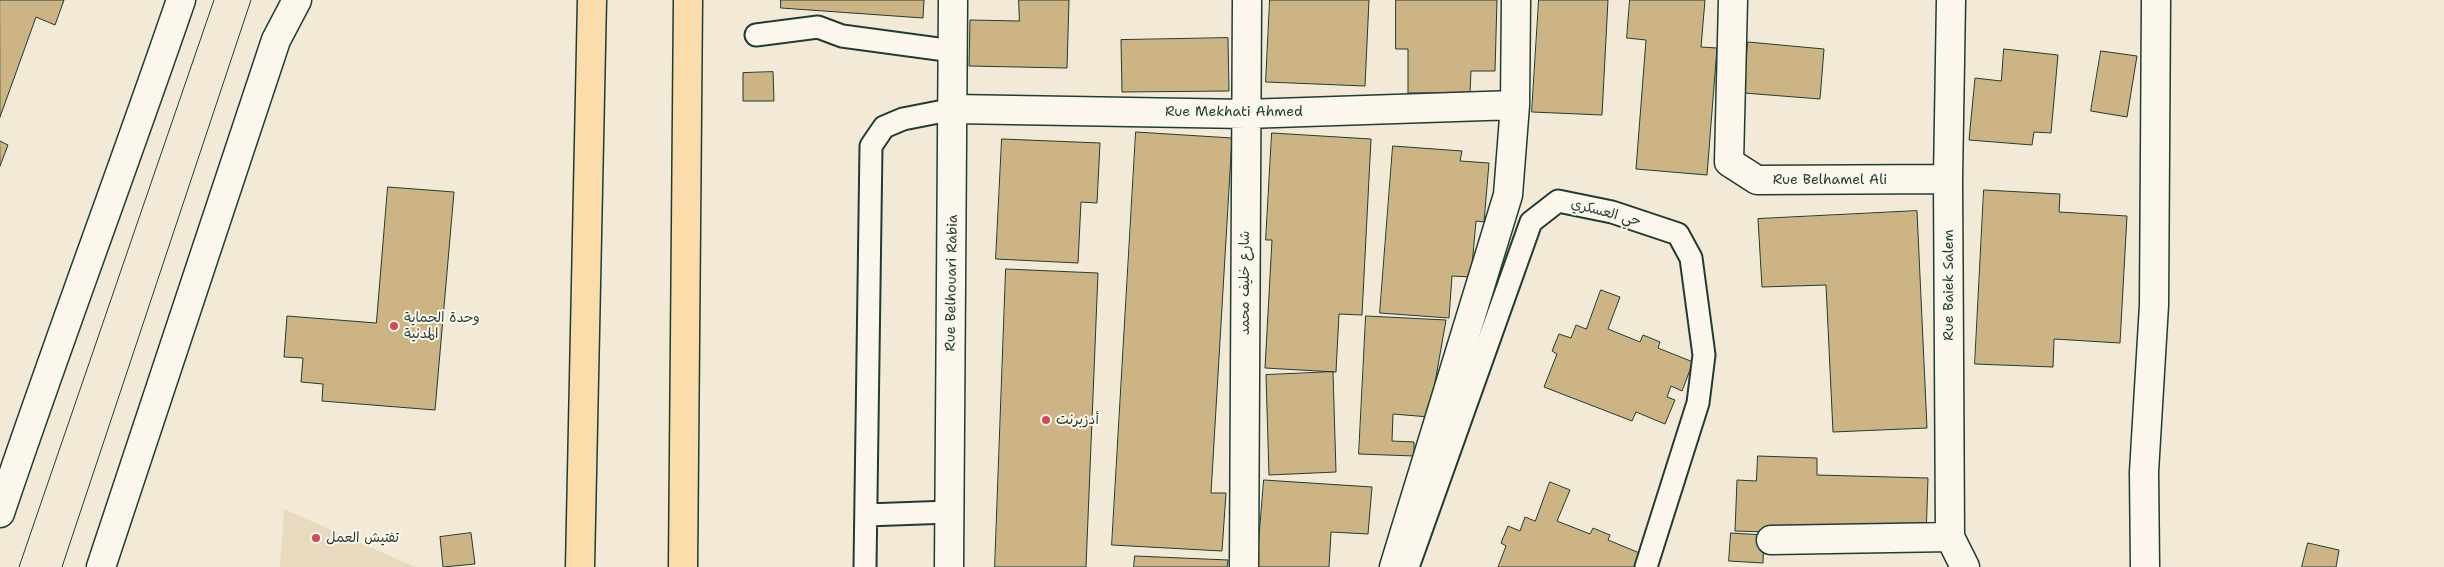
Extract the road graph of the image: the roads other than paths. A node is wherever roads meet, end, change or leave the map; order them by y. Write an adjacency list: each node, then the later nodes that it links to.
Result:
1 (181, 0): 20 (street)
2 (290, 0): 13 (street)
3 (297, 0): 13 (street)
4 (592, 0): 25 (main road)
5 (688, 0): 26 (main road)
6 (953, 0): 14 (street, Rue Belhouari Rabia)
7 (1247, 0): 17 (street, شارع خليف محمد)
8 (1516, 0): 15 (street)
9 (1733, 0): 18 (street, Rue Belhamel Ali)
10 (1951, 0): 18 (street, Rue Baiek Salem)
11 (2156, 0): 34 (street)
12 (756, 35): 14 (lane)
13 (276, 40): 24 (street)
14 (953, 51): 16 (street, Rue Belhouari Rabia)
15 (1515, 105): 17 (street, Rue Mekhati Ahmed); 30 (street)
16 (954, 109): 17 (street, Rue Mekhati Ahmed); 19 (street, Rue Belhouari Rabia); 21 (lane)
17 (1246, 114): 29 (street, شارع خليف محمد)
18 (1948, 179): 22 (street, Rue Baiek Salem)
19 (950, 512): 21 (lane); 28 (street, Rue Belhouari Rabia)
20 (0, 513)
21 (866, 515): 27 (lane)
22 (1950, 537): 23 (street); 33 (street, Rue Baiek Salem)
23 (1772, 540)
24 (101, 567)
25 (580, 567)
26 (683, 567)
27 (865, 567)
28 (949, 567)
29 (1244, 567)
30 (1394, 567)
31 (1408, 567): 32 (lane, حي العسكري)
32 (1646, 567)
33 (1964, 567)
34 (2145, 567)

